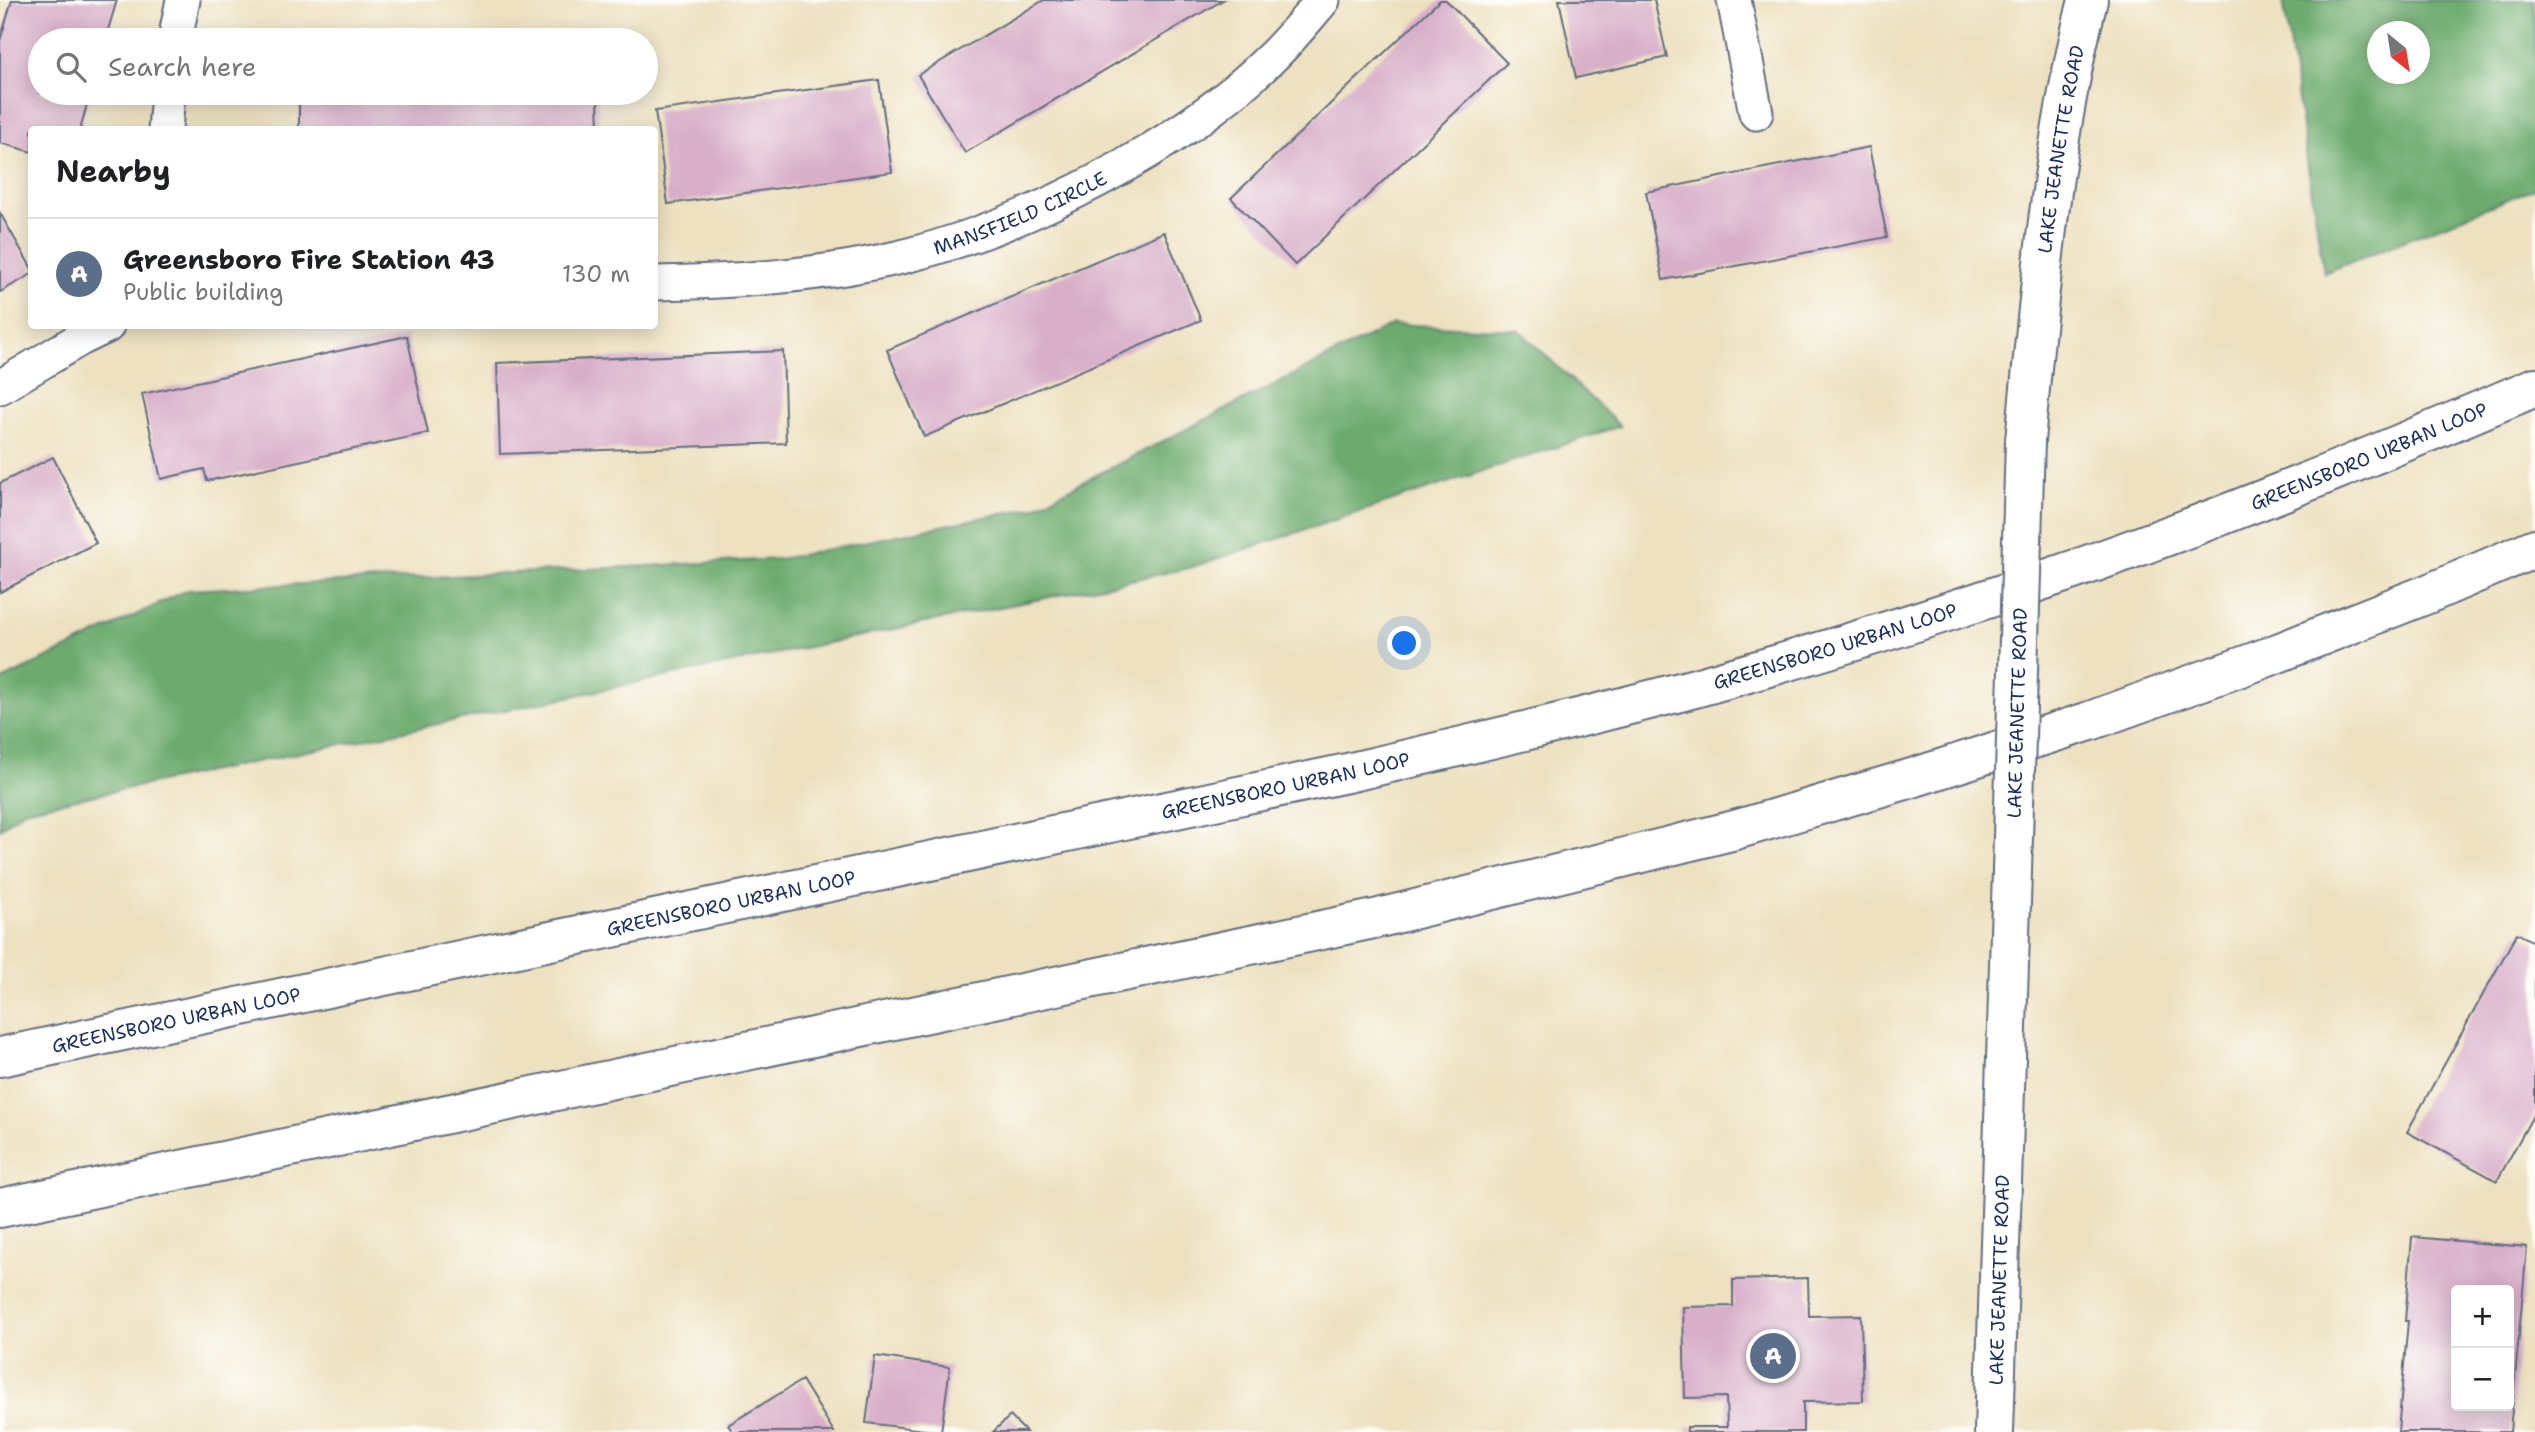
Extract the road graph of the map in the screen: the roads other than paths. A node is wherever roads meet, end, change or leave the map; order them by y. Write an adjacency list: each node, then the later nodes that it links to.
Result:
1 (183, 0): 5 (street)
2 (1323, 0): 9 (street, MANSFIELD CIRCLE)
3 (1734, 0): 7 (street)
4 (2088, 0): 16 (main road, LAKE JEANETTE ROAD, bridge)
5 (178, 28)
6 (167, 105): 8 (street)
7 (1756, 113)
8 (165, 126)
9 (658, 284)
10 (101, 329): 11 (street)
11 (0, 387)
12 (2535, 387): 14 (main road, GREENSBORO URBAN LOOP)
13 (2535, 548): 15 (main road)
14 (0, 1057)
15 (0, 1208)
16 (1994, 1432)

